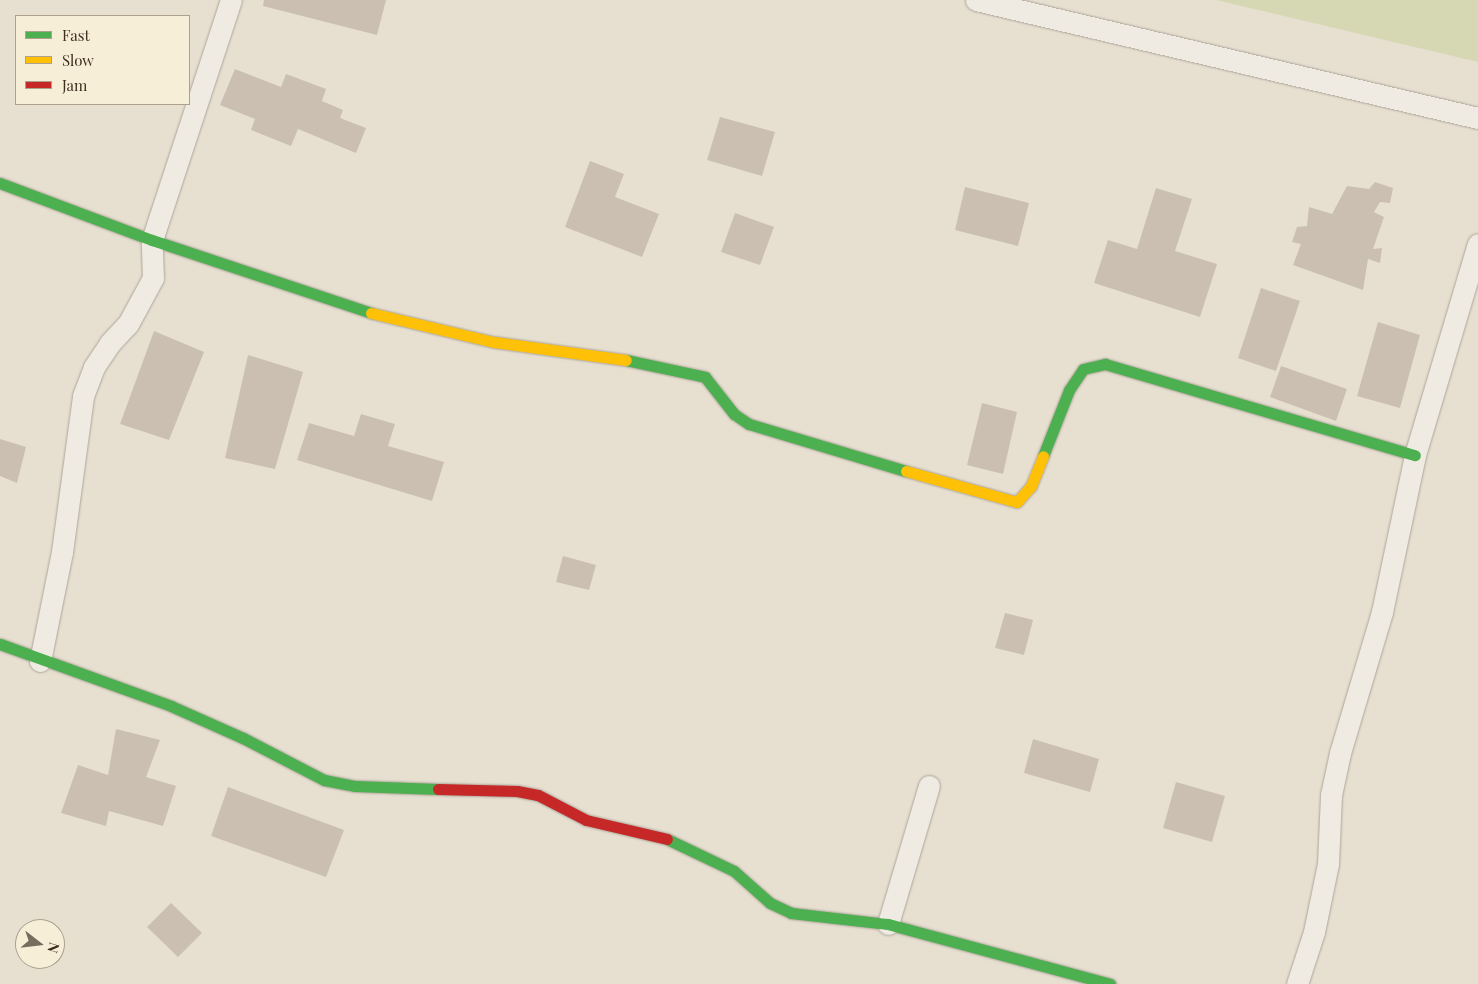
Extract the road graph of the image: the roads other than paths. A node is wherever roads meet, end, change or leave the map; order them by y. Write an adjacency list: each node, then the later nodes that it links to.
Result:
1 (231, 0): 5 (street)
2 (976, 0): 3 (street)
3 (1478, 118)
4 (0, 183): 5 (street)
5 (152, 240): 7 (street); 9 (street)
6 (1478, 244): 7 (street)
7 (1415, 454): 13 (street)
8 (0, 644): 9 (street)
9 (40, 661): 11 (street)
10 (929, 786): 11 (street)
11 (888, 924): 12 (street)
12 (1110, 984)
13 (1297, 984)

